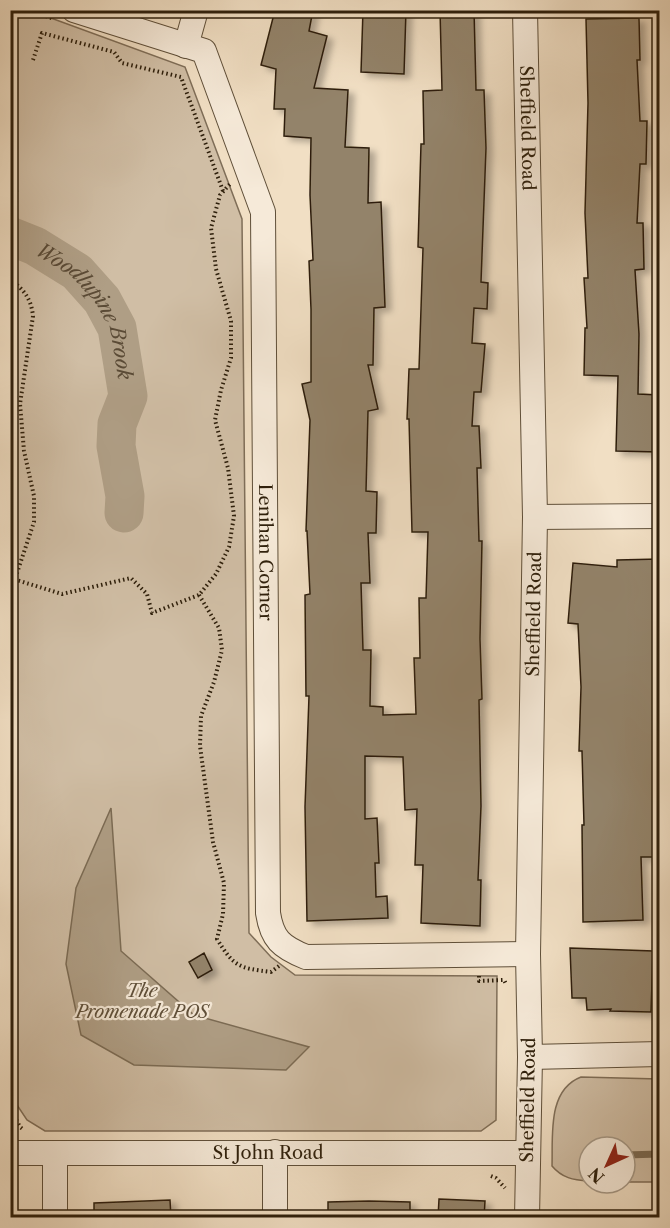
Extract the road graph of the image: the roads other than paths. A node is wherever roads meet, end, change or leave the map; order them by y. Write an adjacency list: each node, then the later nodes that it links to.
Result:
1 (74, 10): 4 (street, Lenihan Corner)
2 (196, 10): 4 (street)
3 (525, 10): 6 (street, Sheffield Road)
4 (186, 46): 7 (street, Lenihan Corner)
5 (660, 516): 6 (street)
6 (535, 517): 7 (street, Sheffield Road)
7 (528, 954): 9 (street, Sheffield Road)
8 (660, 1054): 9 (street)
9 (530, 1057): 13 (street, Sheffield Road)
10 (275, 1152): 12 (street, St John Road); 13 (street, St John Road); 15 (street)
11 (10, 1153): 12 (street, St John Road)
12 (55, 1153): 14 (street)
13 (527, 1153): 16 (street, Sheffield Road)
14 (55, 1218)
15 (275, 1218)
16 (527, 1218)

